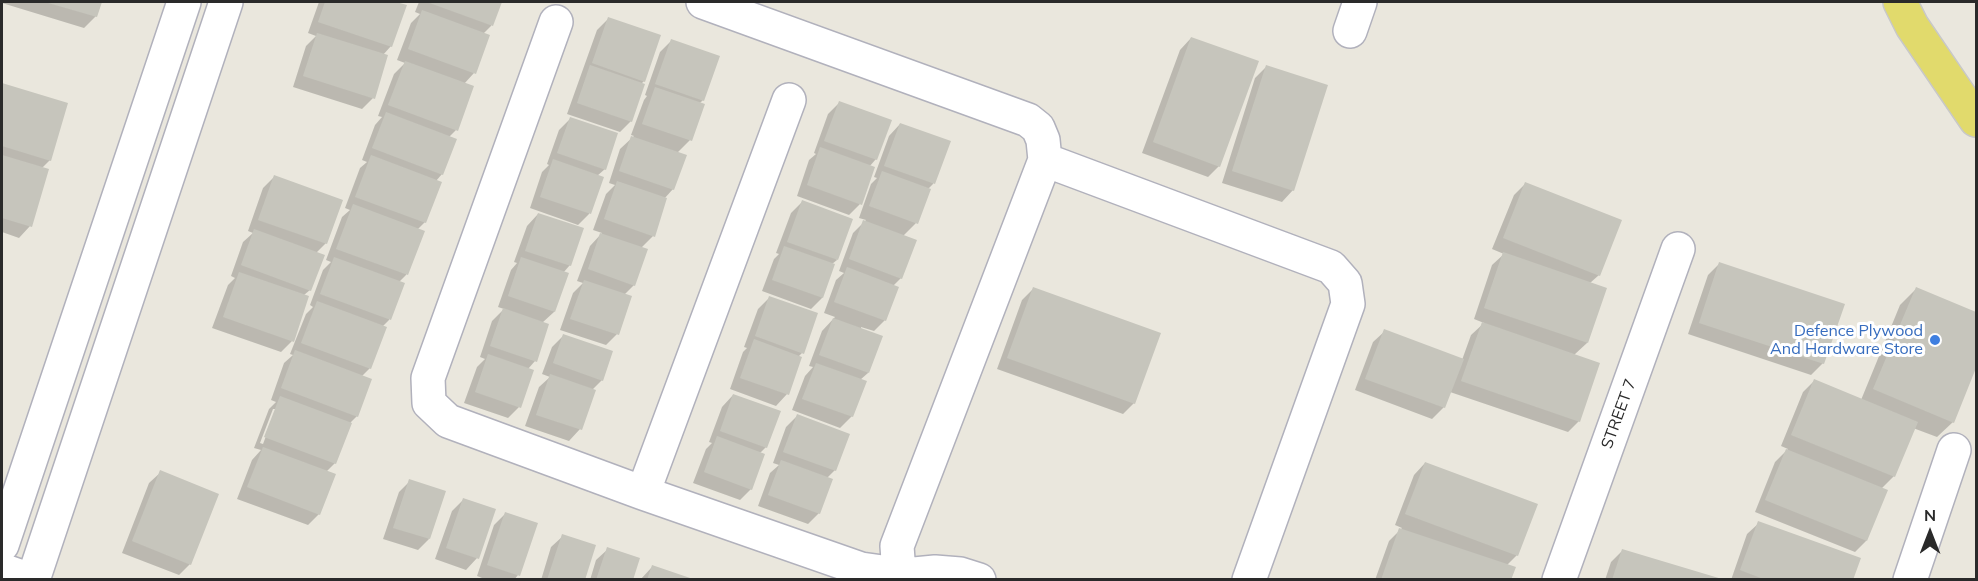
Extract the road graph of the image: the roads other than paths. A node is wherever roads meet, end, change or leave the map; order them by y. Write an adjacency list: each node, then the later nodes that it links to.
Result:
1 (184, 2): 14 (street)
2 (226, 2): 15 (street)
3 (703, 2): 8 (street)
4 (1900, 2): 7 (main road)
5 (556, 22): 13 (street)
6 (789, 100): 13 (street)
7 (1977, 120)
8 (1045, 160): 17 (street); 20 (street)
9 (1678, 249): 21 (street, STREET 7)
10 (14, 441): 12 (street)
11 (1954, 450): 22 (street)
12 (2, 473)
13 (643, 493): 17 (street)
14 (3, 528): 15 (street)
15 (46, 538): 18 (street)
16 (2, 570): 18 (street)
17 (904, 577): 19 (street)
18 (32, 579)
19 (979, 579)
20 (1249, 579)
21 (1559, 579)
22 (1910, 579)

